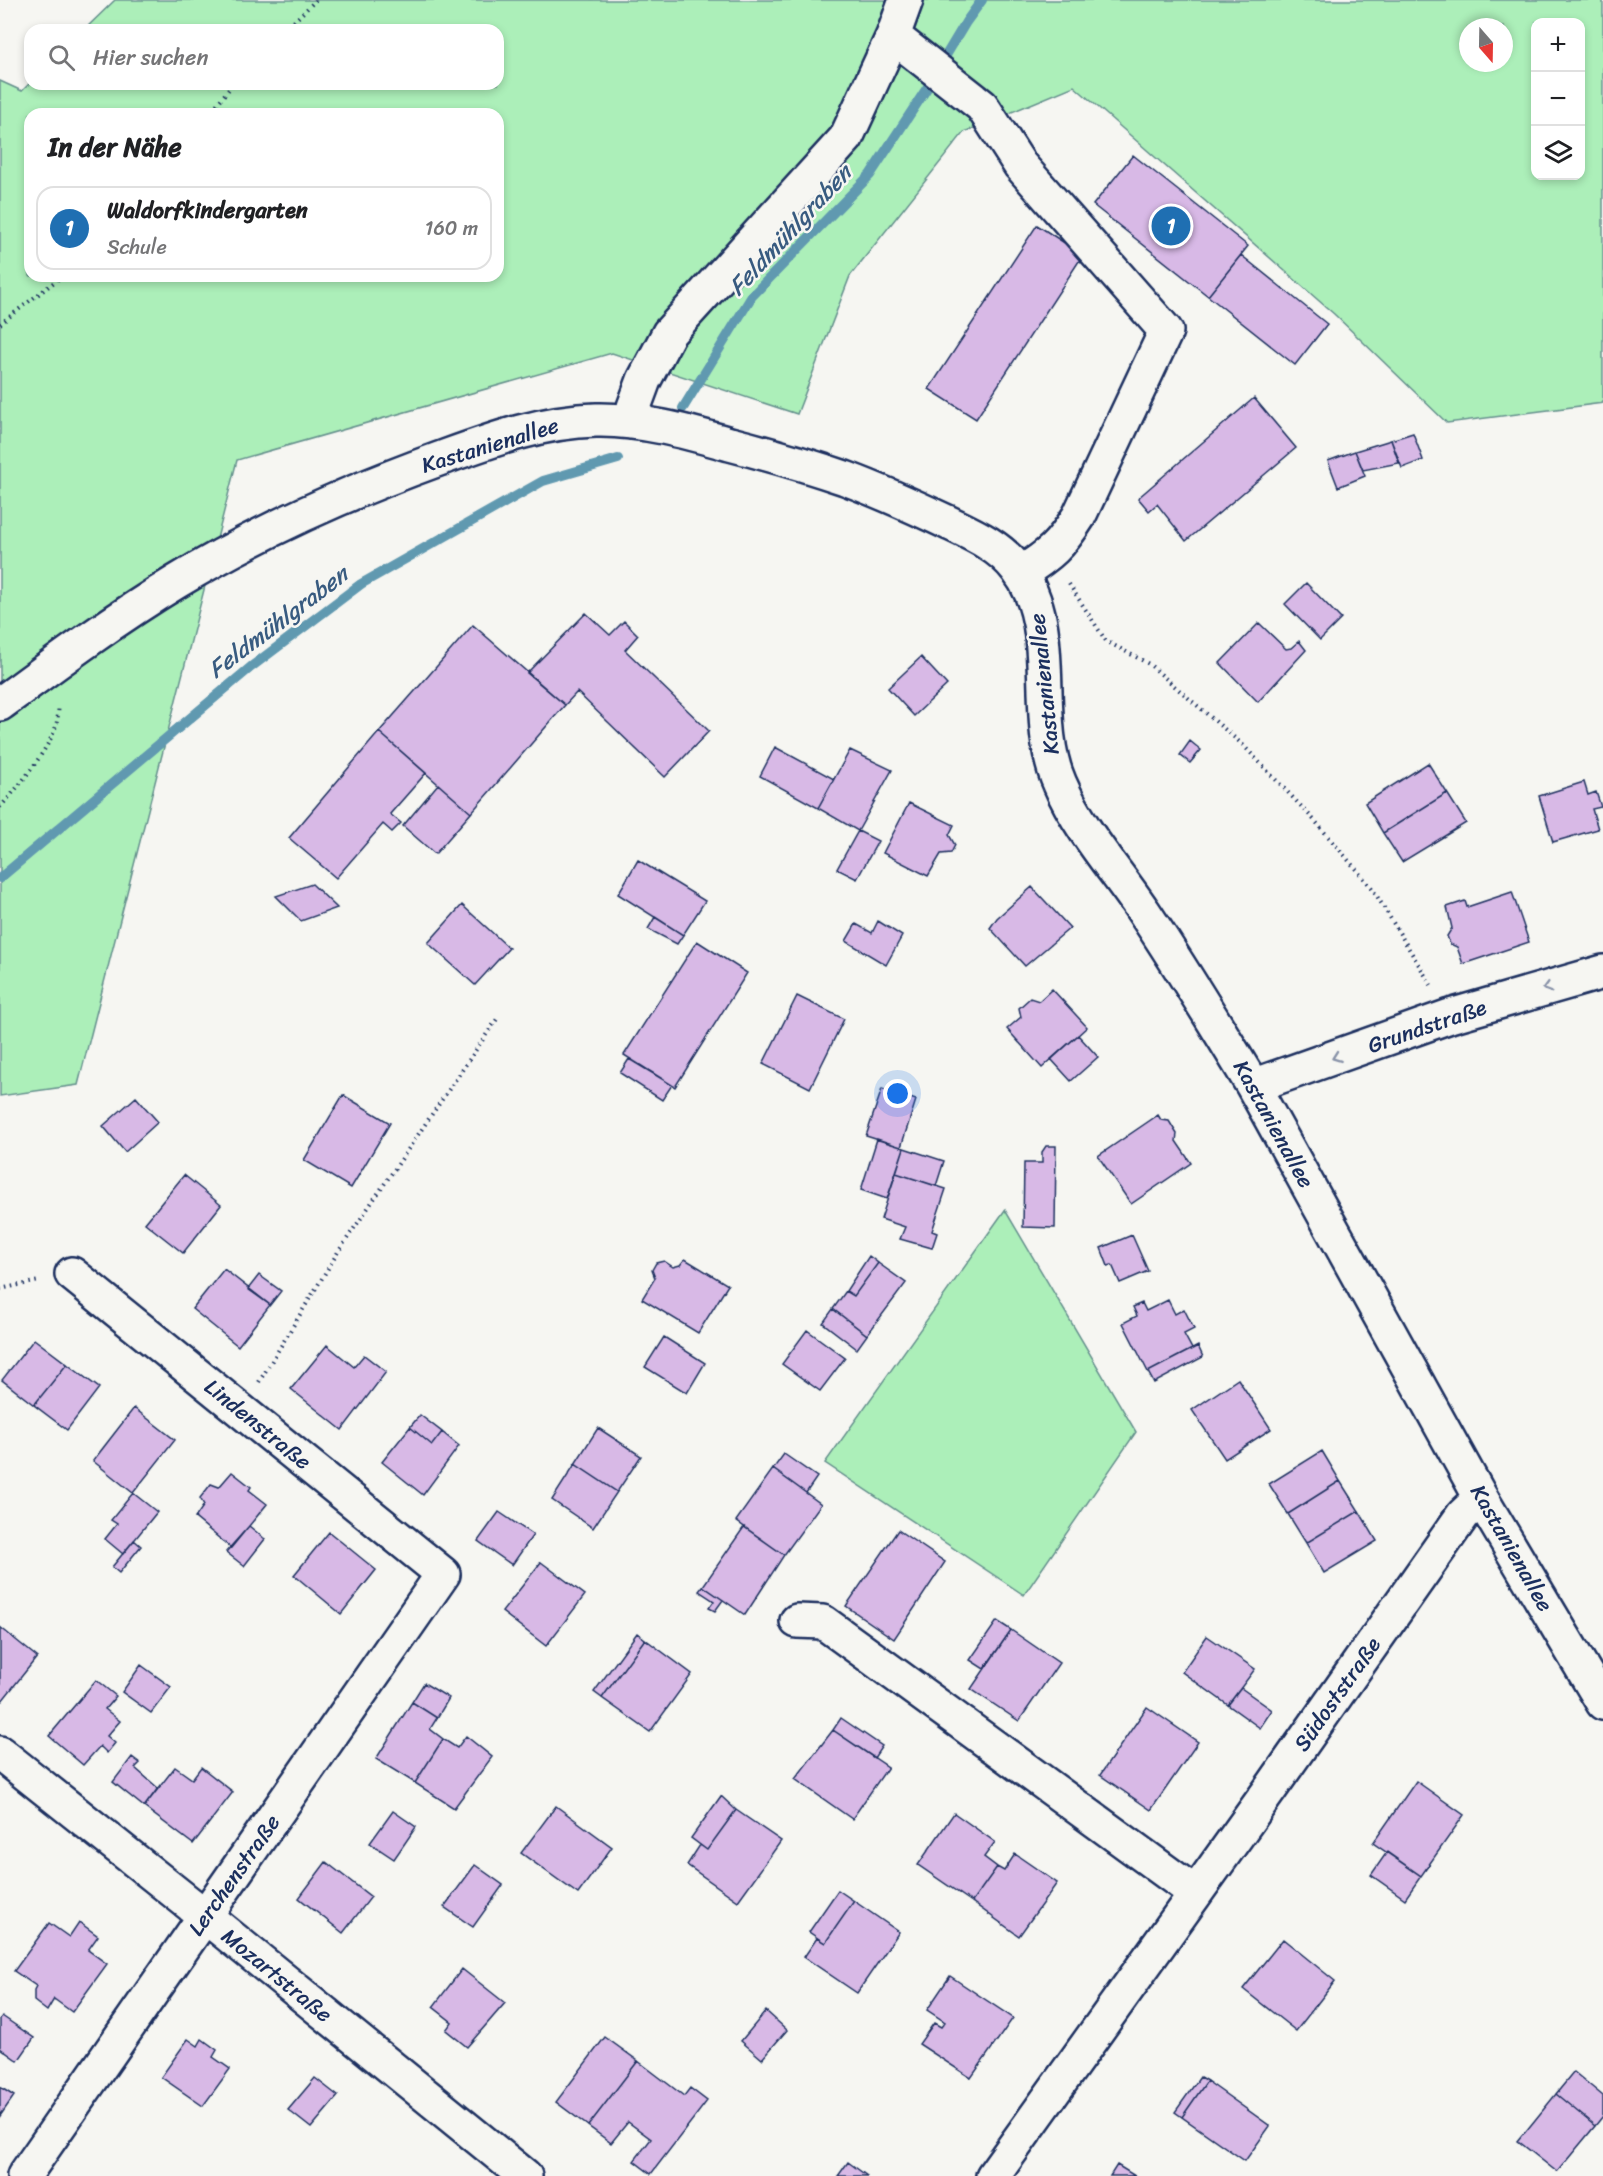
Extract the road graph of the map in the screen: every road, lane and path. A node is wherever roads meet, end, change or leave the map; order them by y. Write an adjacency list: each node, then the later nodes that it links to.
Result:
1 (316, 0): 3 (path)
2 (906, 0): 4 (street)
3 (291, 24)
4 (893, 36): 9 (street); 10 (street)
5 (228, 90): 6 (path)
6 (214, 108)
7 (54, 282): 8 (path)
8 (0, 324)
9 (631, 422): 10 (street, Kastanienallee); 11 (street, Kastanienallee)
10 (1034, 564): 15 (path); 17 (street, Kastanienallee)
11 (52, 665): 12 (street, Kastanienallee); 13 (path)
12 (0, 704)
13 (0, 807)
14 (1603, 972): 15 (street, Grundstraße, one-way to 15)
15 (1450, 1016): 17 (street, Grundstraße, one-way to 17)
16 (497, 1019): 19 (path)
17 (1253, 1086): 20 (street, Kastanienallee)
18 (72, 1274): 19 (street, Lindenstraße)
19 (242, 1411): 21 (street, Lindenstraße)
20 (1481, 1498): 23 (street, Kastanienallee); 25 (street, Südoststraße)
21 (443, 1574): 26 (street, Lerchenstraße)
22 (797, 1621): 25 (street)
23 (1603, 1702)
24 (0, 1753): 26 (street, Mozartstraße)
25 (1195, 1893): 29 (street, Südoststraße)
26 (205, 1916): 27 (street, Lerchenstraße); 28 (street, Mozartstraße)
27 (24, 2176)
28 (525, 2176)
29 (993, 2176)

